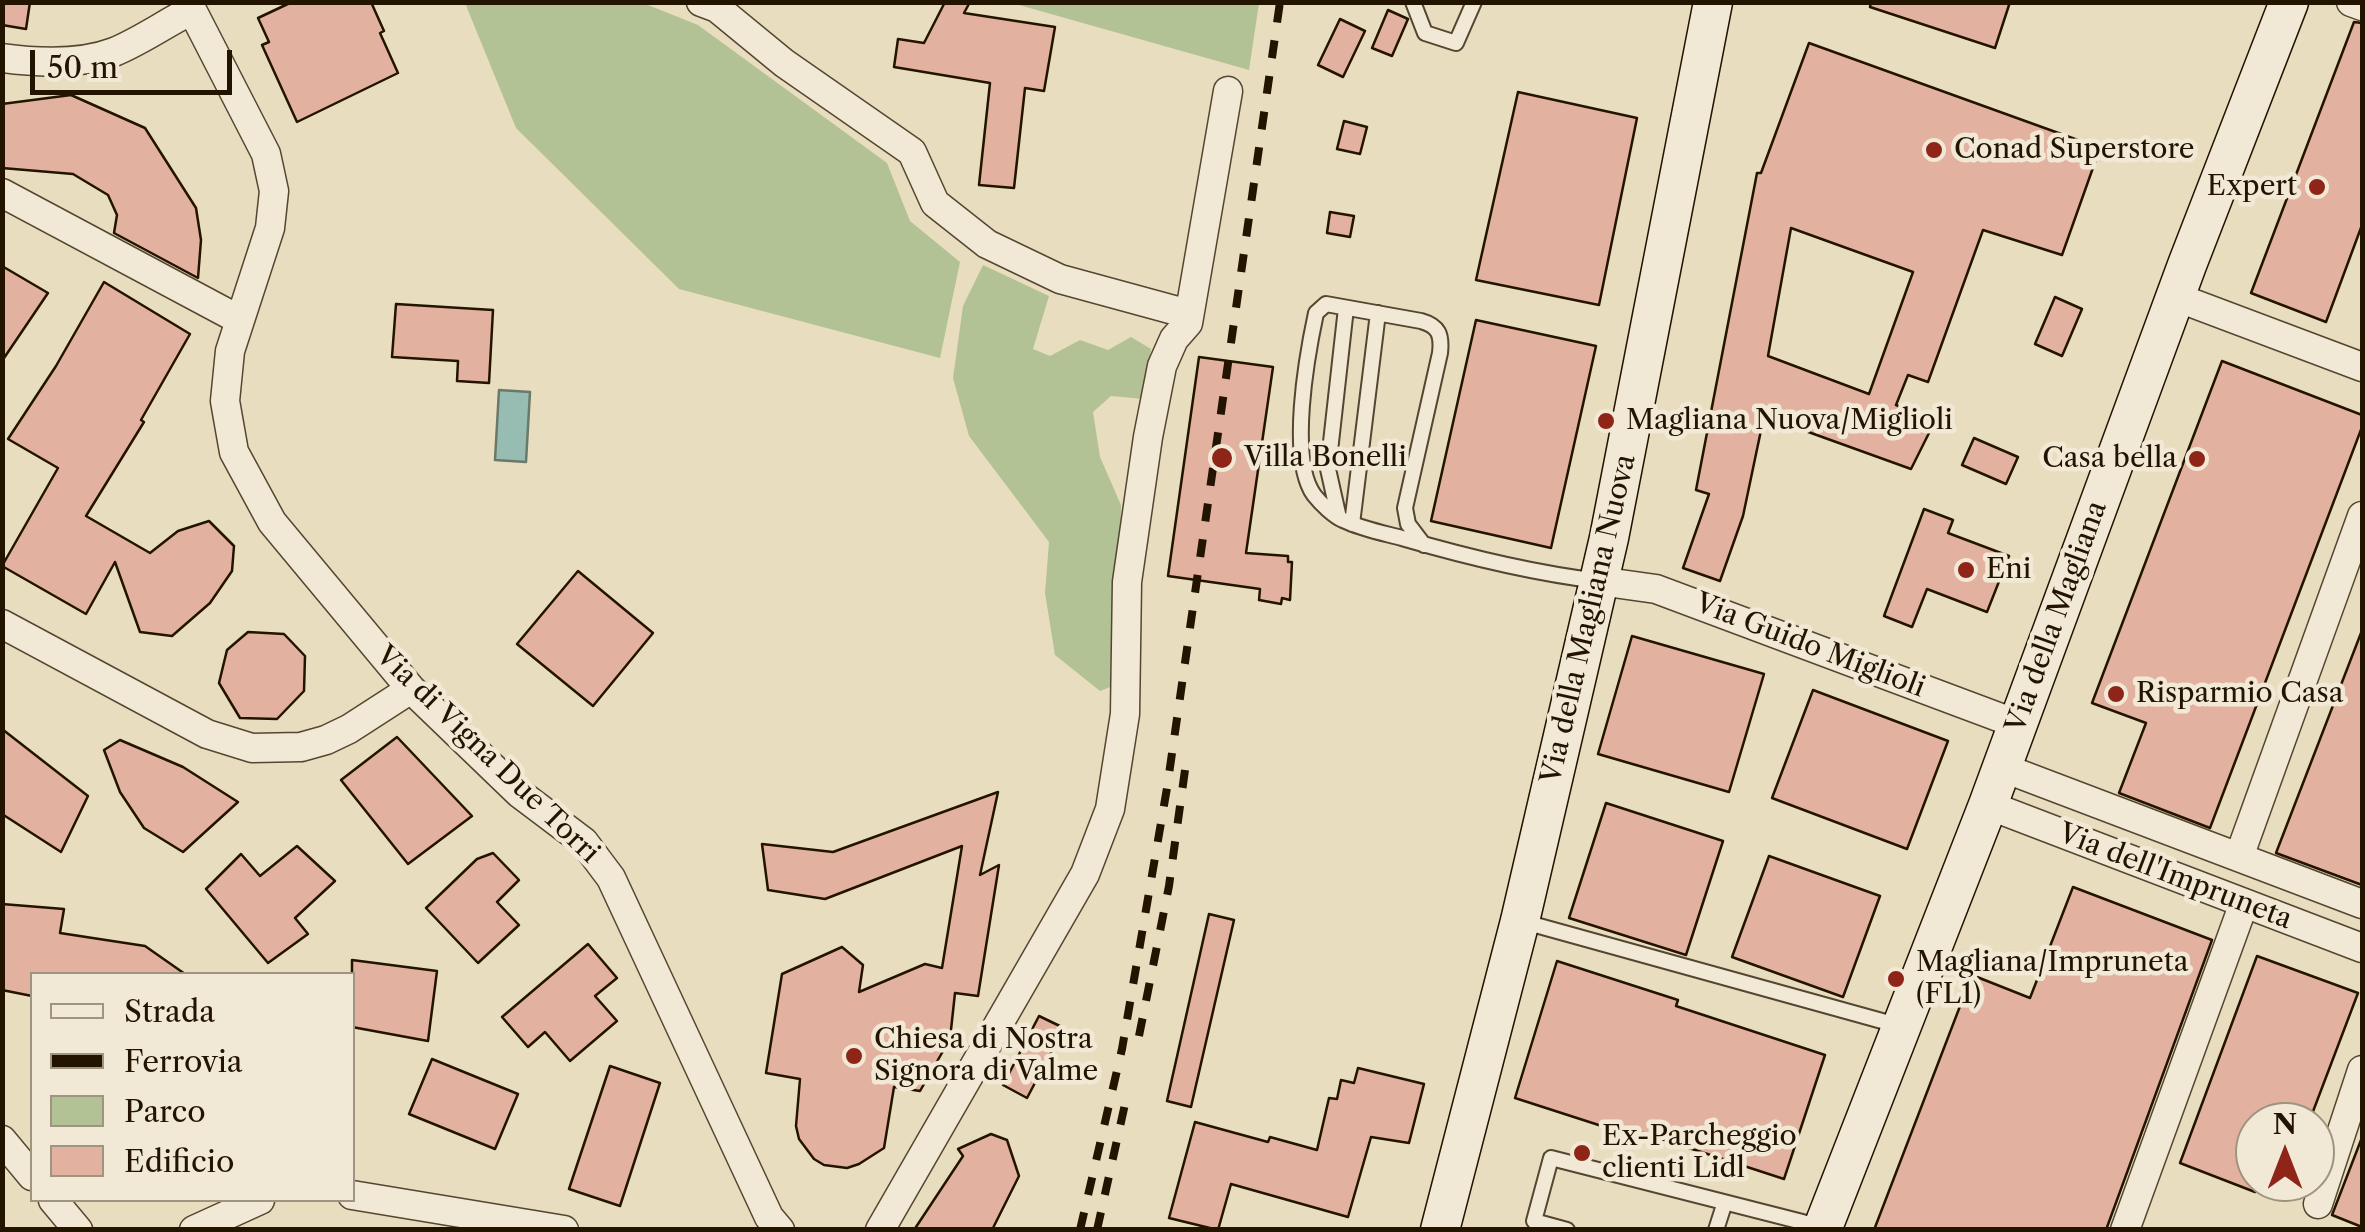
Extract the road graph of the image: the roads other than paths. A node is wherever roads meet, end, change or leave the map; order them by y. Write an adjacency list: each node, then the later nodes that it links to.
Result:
1 (701, 2): 16 (street)
2 (1413, 2): 3 (lane)
3 (1474, 2)
4 (1713, 2): 21 (main road, Via della Magliana Nuova)
5 (2289, 2): 12 (main road, Via della Magliana)
6 (2351, 2): 8 (street)
7 (194, 6): 9 (street); 15 (street, Via di Vigna Due Torri)
8 (2362, 6)
9 (2, 58)
10 (1228, 91): 16 (street)
11 (2, 193): 15 (street)
12 (2176, 298): 17 (street); 24 (main road, Via della Magliana)
13 (1346, 308): 14 (lane); 19 (lane); 19 (lane)
14 (1378, 313): 19 (lane); 20 (lane)
15 (238, 320): 23 (street, Via di Vigna Due Torri)
16 (1188, 324): 46 (street)
17 (2362, 367)
18 (2362, 516): 27 (street)
19 (1345, 521): 20 (lane)
20 (1424, 545): 21 (lane)
21 (1600, 582): 24 (street, Via Guido Miglioli); 30 (main road, Via della Magliana Nuova)
22 (2, 624): 23 (street)
23 (411, 689): 41 (street, Via di Vigna Due Torri)
24 (2017, 724): 25 (main road, Via della Magliana)
25 (2001, 768): 26 (main road, Via della Magliana); 27 (street, Via dell'Impruneta)
26 (1988, 805): 28 (street, Via dell'Impruneta); 32 (main road, Via della Magliana)
27 (2239, 857): 29 (street, Via dell'Impruneta)
28 (2244, 903): 31 (street, Via dell'Impruneta); 50 (street)
29 (2362, 904)
30 (1520, 921): 32 (lane); 47 (main road, Via della Magliana Nuova)
31 (2362, 948)
32 (1902, 1026): 42 (main road, Via della Magliana)
33 (2362, 1070): 39 (street)
34 (2, 1140): 35 (street)
35 (30, 1174)
36 (355, 1195): 45 (street)
37 (54, 1202): 43 (street)
38 (256, 1202): 44 (street)
39 (2318, 1204)
40 (1724, 1205): 42 (lane); 48 (lane); 49 (lane)
41 (766, 1225)
42 (1822, 1228)
43 (78, 1230)
44 (194, 1230)
45 (564, 1230)
46 (880, 1230)
47 (1440, 1230)
48 (1567, 1230)
49 (1716, 1230)
50 (2125, 1230)

